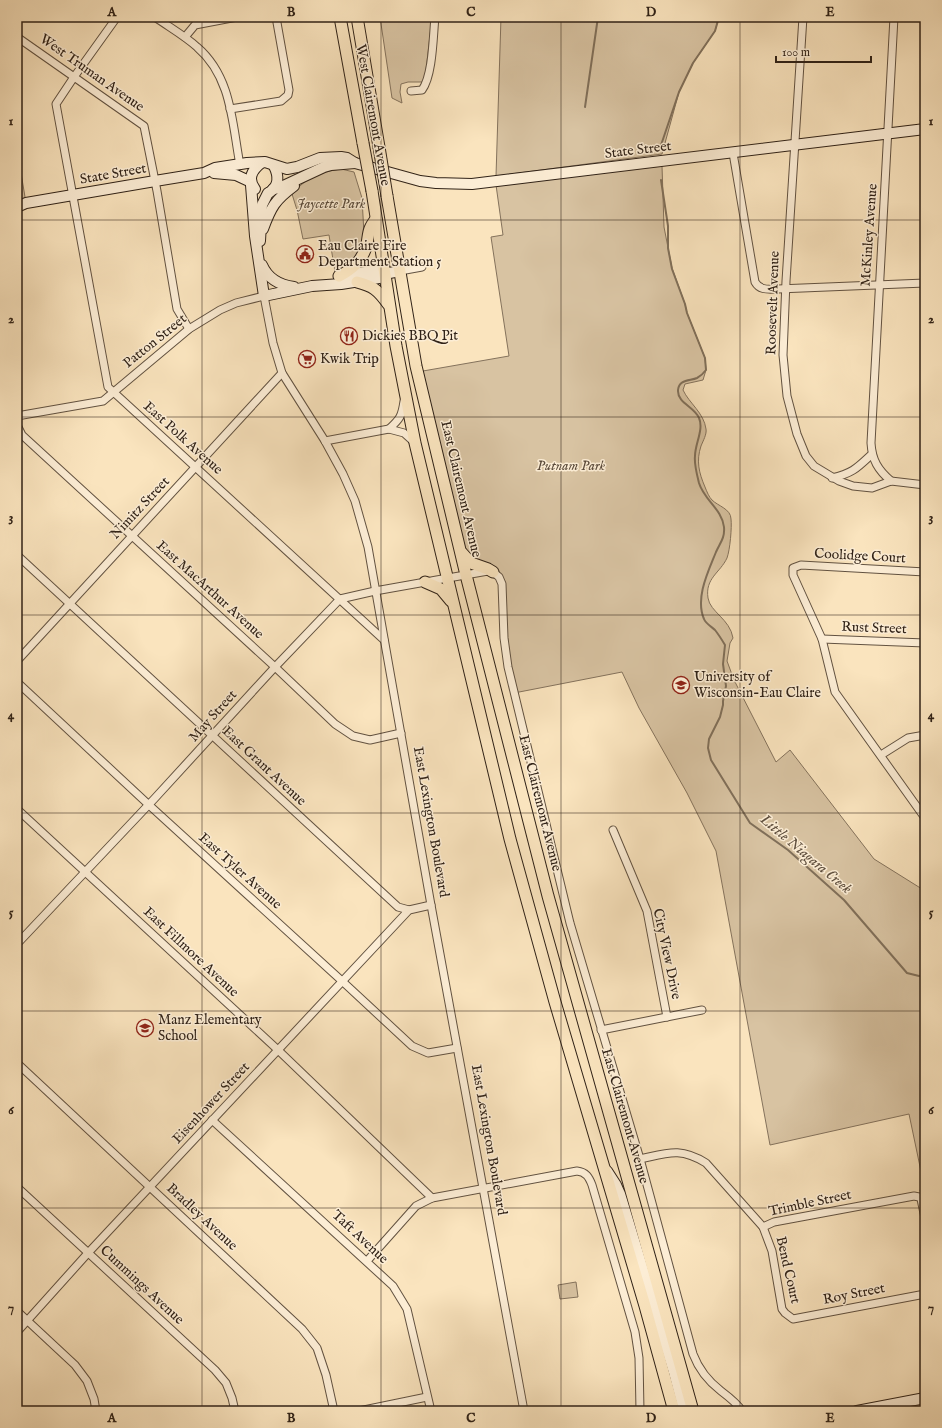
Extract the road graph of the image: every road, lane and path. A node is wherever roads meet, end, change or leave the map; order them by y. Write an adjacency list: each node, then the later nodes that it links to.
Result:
1 (117, 17): 12 (street, East Polk Avenue)
2 (155, 17): 11 (street)
3 (237, 17): 11 (street)
4 (276, 17): 14 (street)
5 (340, 17): 31 (main road, West Clairemont Avenue, bridge)
6 (357, 17): 29 (main road, West Clairemont Avenue, bridge)
7 (435, 17): 13 (street)
8 (803, 17): 17 (street, Roosevelt Avenue)
9 (894, 17): 16 (street, McKinley Avenue)
10 (17, 37): 12 (street, West Truman Avenue)
11 (184, 37): 14 (street)
12 (74, 77): 25 (street, West Truman Avenue); 28 (street, East Polk Avenue)
13 (411, 91)
14 (230, 109): 21 (street)
15 (925, 129): 16 (main road, State Street)
16 (888, 133): 17 (main road, State Street); 40 (street, McKinley Avenue)
17 (796, 145): 18 (main road, State Street); 43 (street, Roosevelt Avenue)
18 (733, 153): 20 (main road, State Street); 43 (street)
19 (261, 163): 21 (main road, State Street); 22 (main road); 26 (main road)
20 (355, 163): 22 (main road, State Street); 24 (main road, State Street)
21 (240, 165): 23 (main road, State Street)
22 (274, 166): 27 (main road)
23 (204, 173): 25 (main road, State Street); 26 (main road, State Street)
24 (312, 173): 27 (main road, State Street); 32 (main road)
25 (155, 181): 28 (main road, State Street); 46 (street, West Truman Avenue)
26 (251, 183): 27 (main road); 33 (main road, East Lexington Boulevard)
27 (271, 191): 32 (main road, East Lexington Boulevard)
28 (74, 195): 30 (main road, State Street); 48 (street, East Polk Avenue)
29 (387, 196): 35 (main road, East Clairemont Avenue)
30 (20, 204)
31 (376, 219): 36 (main road); 37 (main road)
32 (261, 233): 33 (main road, East Lexington Boulevard)
33 (258, 256): 42 (main road, East Lexington Boulevard); 44 (main road, East Lexington Boulevard)
34 (422, 267): 35 (street, Patton Street)
35 (400, 271): 36 (main road, Patton Street); 61 (main road, East Clairemont Avenue)
36 (384, 274): 37 (main road, Patton Street); 38 (main road, Patton Street); 45 (main road)
37 (339, 276): 41 (main road, Patton Street)
38 (357, 282): 41 (main road, Patton Street); 45 (main road)
39 (925, 283): 40 (street)
40 (879, 284): 43 (street); 55 (street, McKinley Avenue)
41 (312, 286): 42 (main road, Patton Street)
42 (298, 288): 44 (main road, Patton Street)
43 (786, 288): 57 (street, Roosevelt Avenue)
44 (264, 296): 46 (street, Patton Street); 47 (street, East Lexington Boulevard)
45 (389, 306): 49 (main road)
46 (189, 329): 48 (street, Patton Street)
47 (282, 373): 53 (street, East Lexington Boulevard); 56 (street, Nimitz Street)
48 (113, 392): 50 (street, Patton Street); 56 (street, East Polk Avenue)
49 (405, 395): 52 (street); 54 (main road)
50 (17, 416)
51 (17, 425): 60 (street, East MacArthur Avenue)
52 (389, 429): 53 (street); 54 (street)
53 (325, 441): 68 (street, East Lexington Boulevard)
54 (415, 443): 66 (main road)
55 (872, 454): 57 (street); 58 (street, McKinley Avenue)
56 (196, 467): 60 (street, Nimitz Street); 69 (street, East Polk Avenue)
57 (832, 478): 58 (street, Roosevelt Avenue)
58 (891, 482): 59 (street, Roosevelt Avenue)
59 (925, 485)
60 (132, 536): 70 (street, Nimitz Street); 76 (street, East MacArthur Avenue)
61 (460, 551): 63 (main road); 65 (main road, East Clairemont Avenue)
62 (17, 556): 70 (street, East Grant Avenue)
63 (493, 572): 65 (street); 93 (street)
64 (925, 572): 72 (street, Coolidge Court)
65 (466, 575): 66 (street); 115 (main road, East Clairemont Avenue)
66 (448, 578): 67 (street); 71 (main road)
67 (425, 582): 68 (street); 71 (main road)
68 (375, 590): 69 (street); 73 (street, East Lexington Boulevard)
69 (340, 599): 73 (street, East Polk Avenue); 76 (street, May Street)
70 (69, 603): 75 (street, Nimitz Street); 80 (street, East Grant Avenue)
71 (454, 604): 99 (main road)
72 (822, 639): 74 (street, Rust Street); 81 (street)
73 (384, 640): 78 (street, East Lexington Boulevard)
74 (925, 643)
75 (17, 661)
76 (275, 667): 78 (street, East MacArthur Avenue); 80 (street, May Street)
77 (17, 682): 82 (street, East Tyler Avenue)
78 (401, 733): 87 (street, East Lexington Boulevard)
79 (925, 735): 81 (street)
80 (212, 736): 82 (street, May Street); 88 (street, East Grant Avenue)
81 (881, 755): 84 (street)
82 (149, 805): 86 (street, May Street); 90 (street, East Tyler Avenue)
83 (17, 809): 86 (street, East Fillmore Avenue)
84 (925, 818)
85 (613, 830): 92 (street, City View Drive)
86 (85, 872): 89 (street, May Street); 95 (street, East Fillmore Avenue)
87 (431, 905): 88 (street); 94 (street, East Lexington Boulevard)
88 (408, 910): 90 (street, Eisenhower Street)
89 (18, 942)
90 (342, 981): 94 (street, East Tyler Avenue); 95 (street, Eisenhower Street)
91 (702, 1010): 92 (street)
92 (667, 1017): 93 (street)
93 (601, 1030): 98 (street)
94 (457, 1048): 102 (street, East Lexington Boulevard)
95 (278, 1050): 97 (street, Eisenhower Street); 103 (street, East Fillmore Avenue)
96 (17, 1064): 101 (street, Bradley Avenue)
97 (212, 1120): 101 (street, Eisenhower Street); 107 (street, Taft Avenue)
98 (640, 1159): 105 (street, Trimble Street); 124 (street)
99 (606, 1169): 115 (main road); 123 (main road)
100 (17, 1187): 106 (street, Cummings Avenue)
101 (150, 1187): 106 (street, Eisenhower Street); 118 (street, Bradley Avenue)
102 (484, 1189): 103 (street); 121 (street, East Lexington Boulevard); 122 (street)
103 (432, 1198): 107 (street)
104 (925, 1218): 105 (street, Trimble Street)
105 (763, 1227): 110 (street, Bend Court)
106 (88, 1253): 111 (street, Eisenhower Street); 117 (street, Cummings Avenue)
107 (367, 1261): 113 (street, Taft Avenue)
108 (925, 1294): 110 (street, Roy Street)
109 (17, 1311): 111 (street)
110 (789, 1317)
111 (27, 1321): 112 (street, Eisenhower Street); 116 (street)
112 (17, 1332)
113 (427, 1397): 119 (street); 120 (street, Taft Avenue)
114 (925, 1398): 125 (main road)
115 (690, 1410)
116 (96, 1411)
117 (235, 1411)
118 (334, 1411)
119 (359, 1411)
120 (431, 1411)
121 (524, 1411)
122 (640, 1411)
123 (674, 1411)
124 (742, 1411)
125 (860, 1411)

